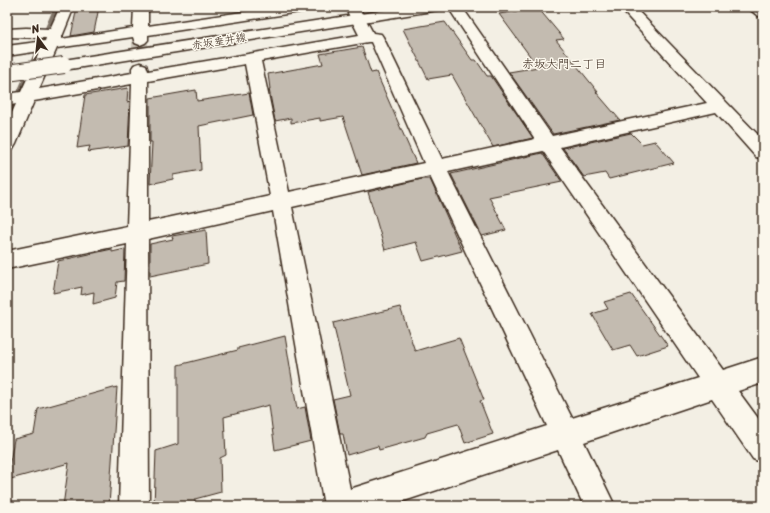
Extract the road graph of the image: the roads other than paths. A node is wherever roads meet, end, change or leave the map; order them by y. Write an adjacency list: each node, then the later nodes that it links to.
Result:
1 (67, 7): 14 (street)
2 (141, 7): 12 (street)
3 (306, 7): 8 (street)
4 (432, 7): 9 (street, 赤坂垂井線)
5 (455, 7): 22 (street)
6 (626, 7): 21 (street)
7 (754, 7): 10 (street)
8 (241, 12): 12 (street)
9 (356, 13): 13 (street); 17 (street, 赤坂垂井線, bridge)
10 (763, 13)
11 (7, 33): 14 (street)
12 (140, 36): 14 (street)
13 (368, 38): 16 (street); 25 (street)
14 (53, 40): 15 (street); 19 (street)
15 (7, 51)
16 (252, 58): 18 (street); 26 (street)
17 (7, 73)
18 (140, 73): 19 (street); 27 (street)
19 (27, 96): 20 (street); 23 (street)
20 (7, 100)
21 (719, 106): 22 (street); 24 (street)
22 (547, 143): 25 (street); 30 (street)
23 (7, 144)
24 (763, 152)
25 (436, 168): 26 (street); 31 (street)
26 (281, 201): 27 (street); 34 (street)
27 (137, 233): 28 (street); 33 (street)
28 (7, 260)
29 (763, 370): 30 (street)
30 (719, 385): 31 (street); 32 (street)
31 (566, 434): 35 (street); 36 (street)
32 (763, 449)
33 (134, 506)
34 (339, 506)
35 (344, 506)
36 (600, 506)

